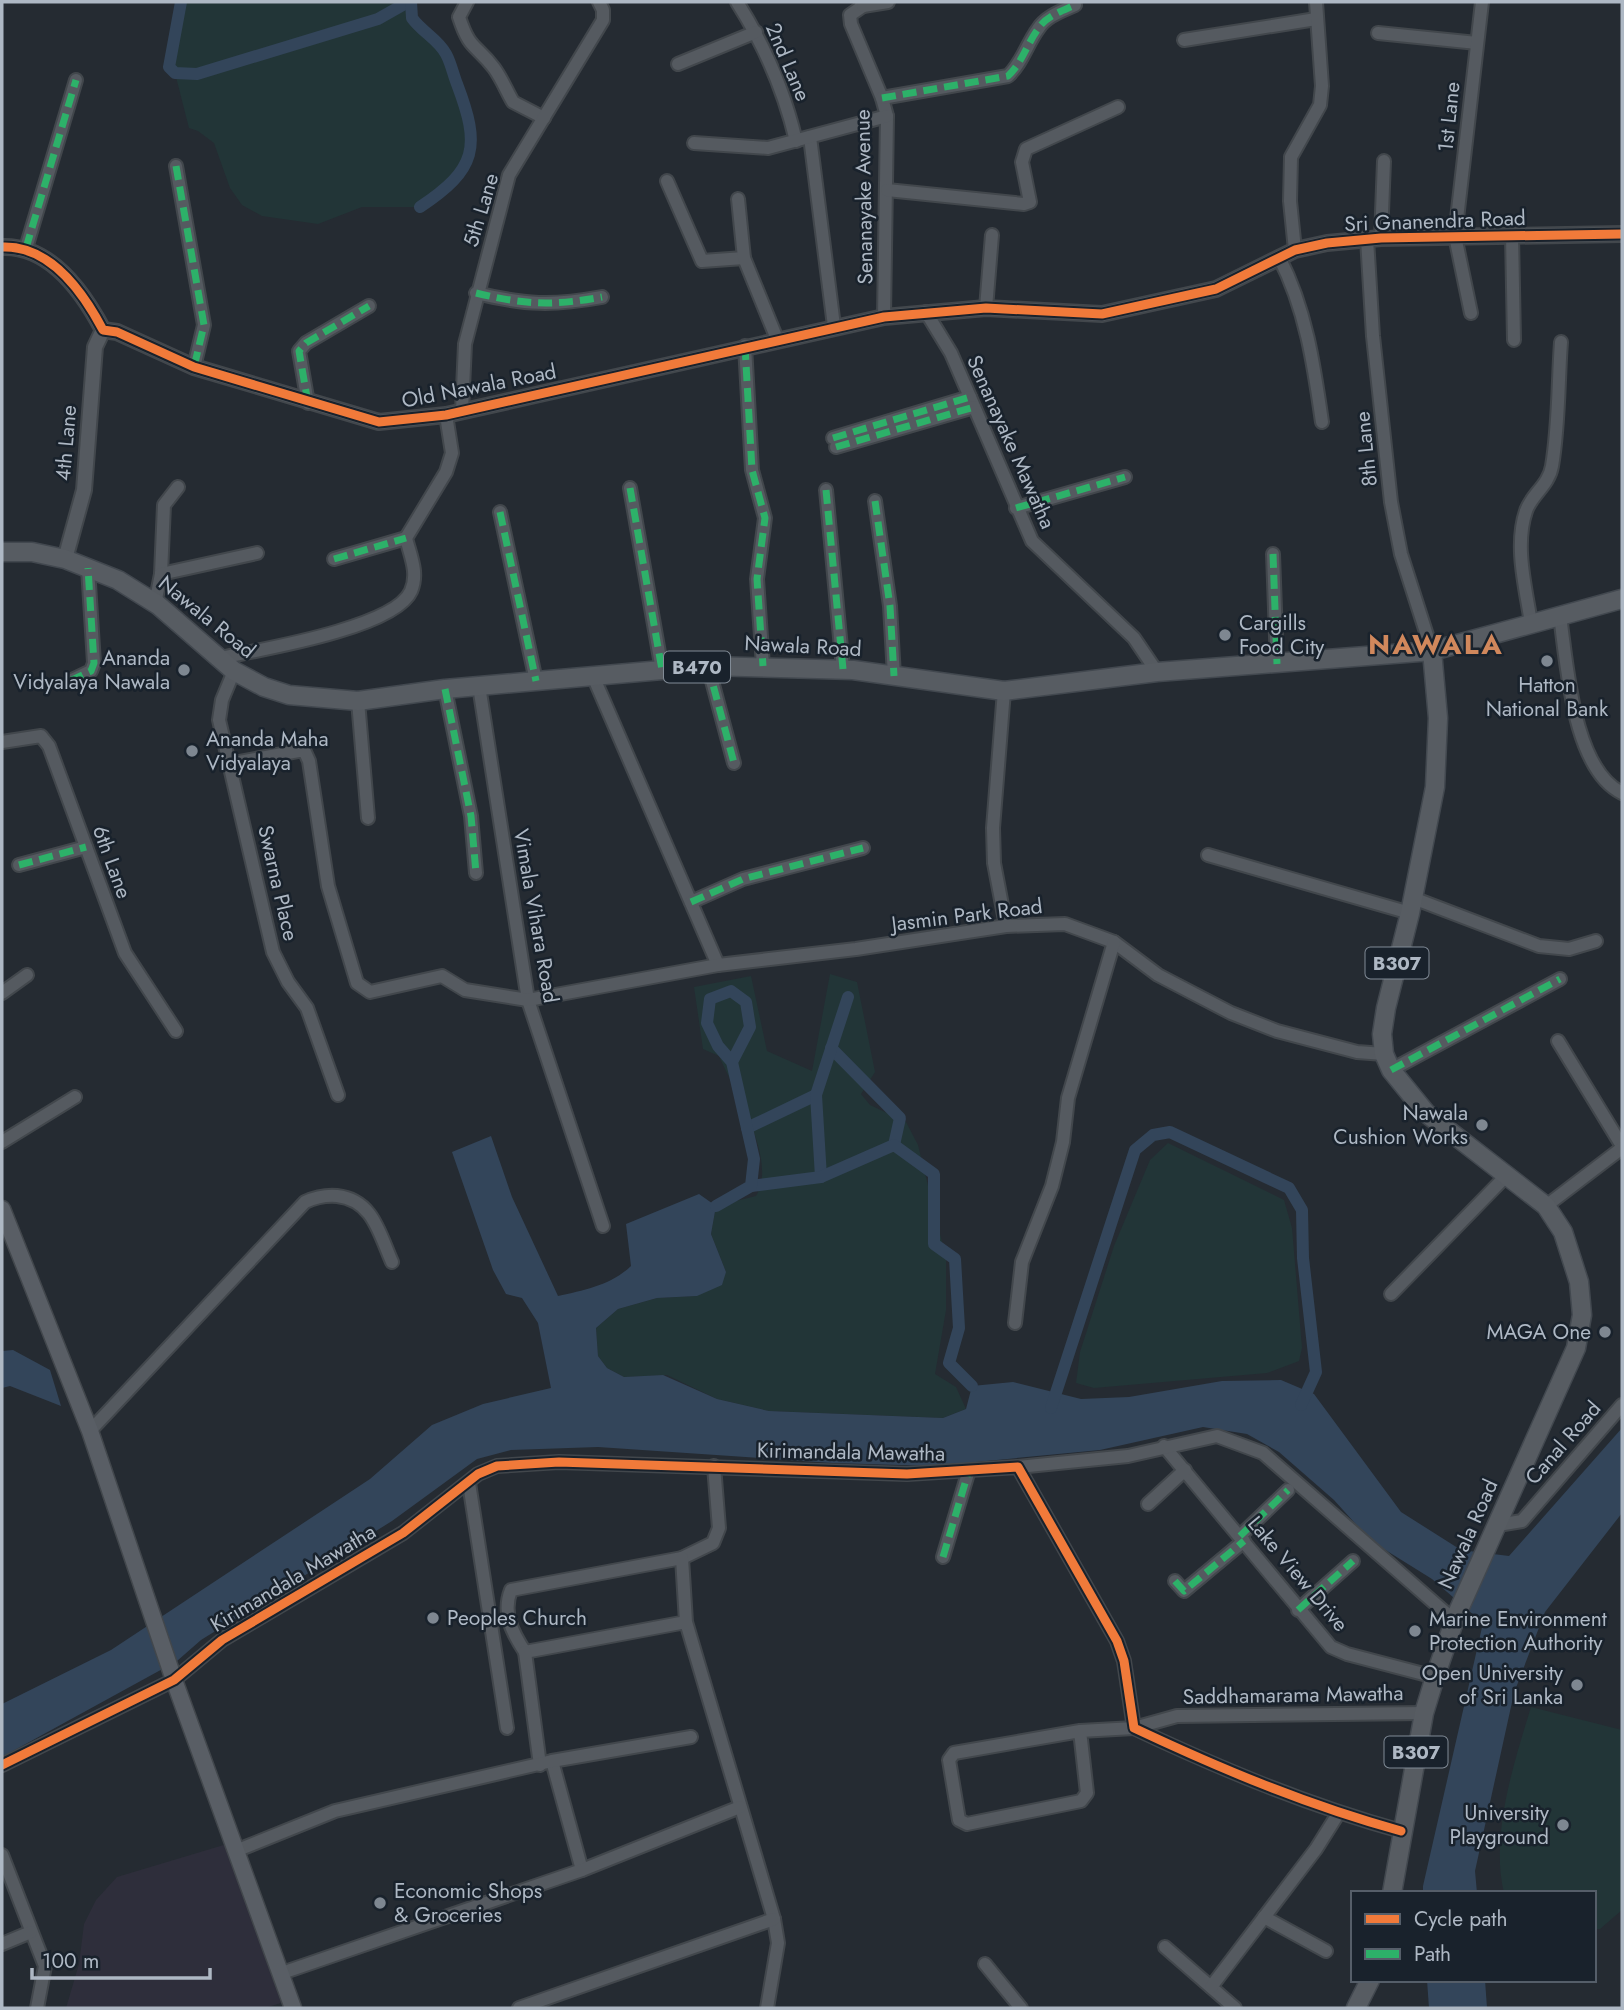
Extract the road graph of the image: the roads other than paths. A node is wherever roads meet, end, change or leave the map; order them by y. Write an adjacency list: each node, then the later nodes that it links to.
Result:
1 (467, 2): 19 (street)
2 (599, 2): 19 (street, 5th Lane)
3 (737, 2): 10 (street, 2nd Lane)
4 (888, 2): 7 (street, Senanayake Avenue)
5 (1316, 2): 9 (street)
6 (1482, 2): 13 (street, 1st Lane)
7 (862, 4): 16 (street, Senanayake Avenue)
8 (1075, 5): 16 (street)
9 (1316, 19): 12 (street); 35 (street)
10 (756, 32): 14 (street); 21 (street, 2nd Lane)
11 (1378, 33): 13 (street)
12 (1184, 40)
13 (1477, 43): 31 (street, 1st Lane)
14 (678, 64)
15 (76, 80): 34 (street)
16 (882, 97): 18 (street, Senanayake Avenue)
17 (1118, 107): 26 (street)
18 (887, 116): 20 (street); 26 (street, Senanayake Avenue)
19 (544, 118): 38 (street, 5th Lane)
20 (810, 137): 21 (street); 45 (street)
21 (796, 141): 22 (street)
22 (694, 143)
23 (1384, 161): 32 (street, 8th Lane)
24 (176, 166): 51 (street)
25 (667, 181): 37 (street)
26 (887, 191): 44 (street, Senanayake Avenue)
27 (738, 199): 37 (street)
28 (1622, 233): 30 (street, Sri Gnanendra Road)
29 (992, 234): 41 (street)
30 (1512, 235): 31 (street, Sri Gnanendra Road); 48 (street)
31 (1455, 236): 32 (street, Sri Gnanendra Road); 43 (street, 1st Lane)
32 (1374, 238): 35 (street, Sri Gnanendra Road); 77 (street, 8th Lane)
33 (2, 247): 34 (street)
34 (26, 248): 46 (street)
35 (1295, 250): 36 (street, Sri Gnanendra Road)
36 (1279, 257): 41 (street, Sri Gnanendra Road); 56 (street)
37 (744, 258): 47 (street)
38 (477, 293): 39 (street); 54 (street, 5th Lane)
39 (602, 297)
40 (369, 306): 53 (street)
41 (986, 308): 42 (street, Sri Gnanendra Road)
42 (926, 312): 44 (street, Old Nawala Road); 52 (street, Senanayake Mawatha)
43 (1471, 313)
44 (884, 317): 45 (street, Old Nawala Road)
45 (834, 326): 47 (street, Old Nawala Road)
46 (103, 330): 51 (street, Old Nawala Road); 69 (street, 4th Lane)
47 (777, 339): 50 (street, Old Nawala Road)
48 (1514, 340)
49 (1561, 342): 76 (street)
50 (745, 346): 54 (street, Old Nawala Road); 81 (street)
51 (194, 367): 53 (street, Old Nawala Road)
52 (972, 402): 57 (street); 63 (street, Senanayake Mawatha)
53 (308, 403): 55 (street, Old Nawala Road)
54 (462, 411): 55 (street, Old Nawala Road)
55 (446, 415): 65 (street)
56 (1322, 422)
57 (834, 443)
58 (1125, 477): 63 (street)
59 (178, 487): 72 (street)
60 (630, 488): 83 (street)
61 (826, 489): 82 (street)
62 (874, 501): 87 (street)
63 (1016, 508): 85 (street, Senanayake Mawatha)
64 (500, 512): 89 (street)
65 (406, 538): 70 (street); 78 (street)
66 (2, 552): 69 (main road, Nawala Road / B470)
67 (257, 553): 72 (street)
68 (1273, 554): 79 (street)
69 (65, 559): 71 (main road, Nawala Road / B470)
70 (334, 559)
71 (88, 568): 74 (main road, Nawala Road / B470); 88 (street)
72 (161, 574): 74 (street)
73 (1622, 599): 75 (main road, Nawala Road)
74 (155, 604): 78 (main road, Nawala Road / B470)
75 (1560, 617): 76 (main road, Nawala Road); 97 (street)
76 (1531, 623): 77 (main road, Nawala Road)
77 (1432, 650): 79 (main road, Nawala Road / B470); 105 (main road, B307)
78 (220, 658): 84 (main road, Nawala Road / B470)
79 (1278, 664): 85 (main road, Nawala Road / B470)
80 (708, 666): 81 (main road, Nawala Road / B470); 83 (main road, Nawala Road / B470); 95 (street)
81 (763, 666): 82 (main road, Nawala Road / B470)
82 (843, 669): 87 (main road, Nawala Road / B470)
83 (662, 670): 86 (main road, Nawala Road / B470)
84 (234, 671): 93 (main road, Nawala Road / B470); 96 (street, Swarna Place)
85 (1157, 672): 92 (main road, Nawala Road / B470)
86 (593, 676): 89 (main road, Nawala Road / B470); 104 (street)
87 (894, 676): 92 (main road, Nawala Road / B470)
88 (70, 681)
89 (536, 681): 90 (main road, Nawala Road / B470)
90 (479, 686): 91 (main road, Nawala Road / B470); 113 (street, Vimala Vihara Road)
91 (444, 689): 93 (main road, Nawala Road / B470); 103 (street)
92 (1004, 691): 106 (street)
93 (358, 701): 98 (street)
94 (2, 742): 99 (street, 6th Lane)
95 (734, 763)
96 (228, 764): 113 (street); 117 (street, Swarna Place)
97 (1622, 793)
98 (369, 818)
99 (86, 847): 102 (street); 114 (street, 6th Lane)
100 (863, 848): 104 (street)
101 (1208, 855): 105 (street)
102 (19, 865)
103 (476, 873)
104 (691, 902): 109 (street)
105 (1411, 906): 107 (street); 116 (main road, B307)
106 (1006, 926): 108 (street, Jasmin Park Road); 109 (street, Jasmin Park Road)
107 (1596, 941)
108 (1114, 942): 116 (street, Jasmin Park Road); 127 (street)
109 (718, 965): 113 (street, Jasmin Park Road)
110 (27, 975): 112 (street)
111 (1560, 979): 116 (street)
112 (2, 993)
113 (528, 1000): 124 (street, Vimala Vihara Road)
114 (176, 1031)
115 (1558, 1041): 120 (street)
116 (1388, 1062): 121 (main road, B307)
117 (338, 1095)
118 (75, 1097): 119 (street)
119 (2, 1142)
120 (1622, 1147): 122 (street)
121 (1506, 1175): 122 (main road, B307); 126 (street)
122 (1546, 1206): 138 (main road, Nawala Road / B307)
123 (2, 1209): 129 (main road)
124 (603, 1226)
125 (392, 1262): 129 (street)
126 (1391, 1294)
127 (1015, 1323)
128 (1622, 1405): 138 (street, Canal Road)
129 (90, 1431): 149 (main road)
130 (1164, 1446): 132 (street, Kirimandala Mawatha); 134 (street, Lake View Drive); 145 (street, Kirimandala Mawatha)
131 (714, 1466): 133 (street, Kirimandala Mawatha); 135 (street, Kirimandala Mawatha); 141 (street)
132 (1018, 1466): 133 (street, Kirimandala Mawatha); 152 (street)
133 (969, 1470): 140 (street)
134 (1185, 1470): 137 (street); 139 (street, Lake View Drive)
135 (469, 1483): 149 (street, Kirimandala Mawatha); 151 (street)
136 (1288, 1490): 139 (street)
137 (1148, 1504)
138 (1494, 1534): 145 (main road, Nawala Road / B307)
139 (1242, 1539): 143 (street); 144 (street, Lake View Drive)
140 (943, 1557)
141 (681, 1558): 146 (street); 147 (street)
142 (1353, 1561): 144 (street)
143 (1175, 1581)
144 (1298, 1610): 148 (street, Lake View Drive)
145 (1456, 1618): 148 (main road, Nawala Road / B307)
146 (686, 1622): 147 (street); 157 (street)
147 (524, 1652): 155 (street)
148 (1435, 1677): 150 (main road, Nawala Road / B307)
149 (174, 1680): 156 (street, Kirimandala Mawatha); 160 (main road)
150 (1424, 1713): 152 (street, Saddhamarama Mawatha); 159 (main road, Nawala Road / B307)
151 (507, 1728)
152 (1134, 1728): 153 (street, Saddhamarama Mawatha); 158 (street)
153 (1080, 1731): 153 (street, Saddhamarama Mawatha)
154 (691, 1738): 155 (street)
155 (546, 1763): 160 (street); 162 (street)
156 (2, 1765)
157 (740, 1807): 162 (street); 165 (street)
158 (1338, 1814): 159 (street); 164 (street)
159 (1401, 1831): 163 (main road, Nawala Road / B307)
160 (238, 1850): 171 (main road)
161 (2, 1855): 166 (street)
162 (582, 1870): 171 (street)
163 (1392, 1891)
164 (1264, 1917): 169 (street); 173 (street)
165 (774, 1919): 176 (street); 177 (street)
166 (31, 1932): 167 (street); 174 (street)
167 (2, 1944)
168 (1165, 1947): 173 (street)
169 (1326, 1951)
170 (985, 1964): 178 (street)
171 (282, 1973): 175 (main road)
172 (1369, 1982): 180 (main road)
173 (1211, 1987): 179 (street)
174 (37, 2008)
175 (293, 2008)
176 (519, 2008)
177 (767, 2008)
178 (1021, 2008)
179 (1235, 2008)
180 (1356, 2008)

